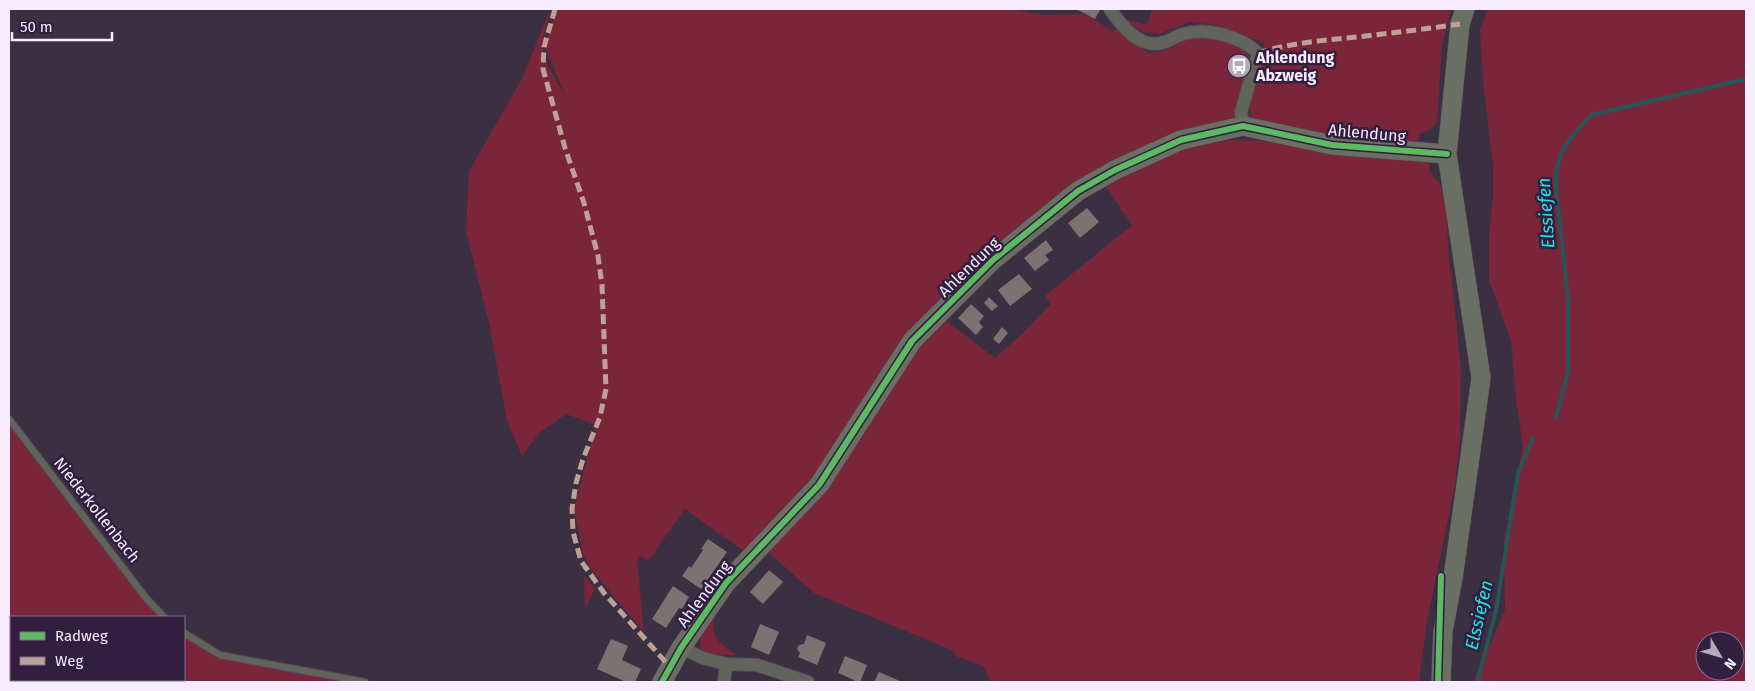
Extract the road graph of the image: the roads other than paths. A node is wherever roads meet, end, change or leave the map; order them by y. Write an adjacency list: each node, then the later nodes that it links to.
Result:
1 (1110, 9): 3 (street)
2 (1465, 9): 4 (street)
3 (1243, 126): 4 (street, Ahlendung); 8 (street, Ahlendung)
4 (1447, 154): 14 (street)
5 (9, 419): 6 (lane, Niederkollenbach)
6 (163, 616)
7 (185, 634): 10 (lane)
8 (681, 648): 9 (street); 11 (street, Ahlendung)
9 (726, 664): 12 (street); 13 (street)
10 (366, 682)
11 (662, 682)
12 (724, 682)
13 (808, 682)
14 (1441, 682)

